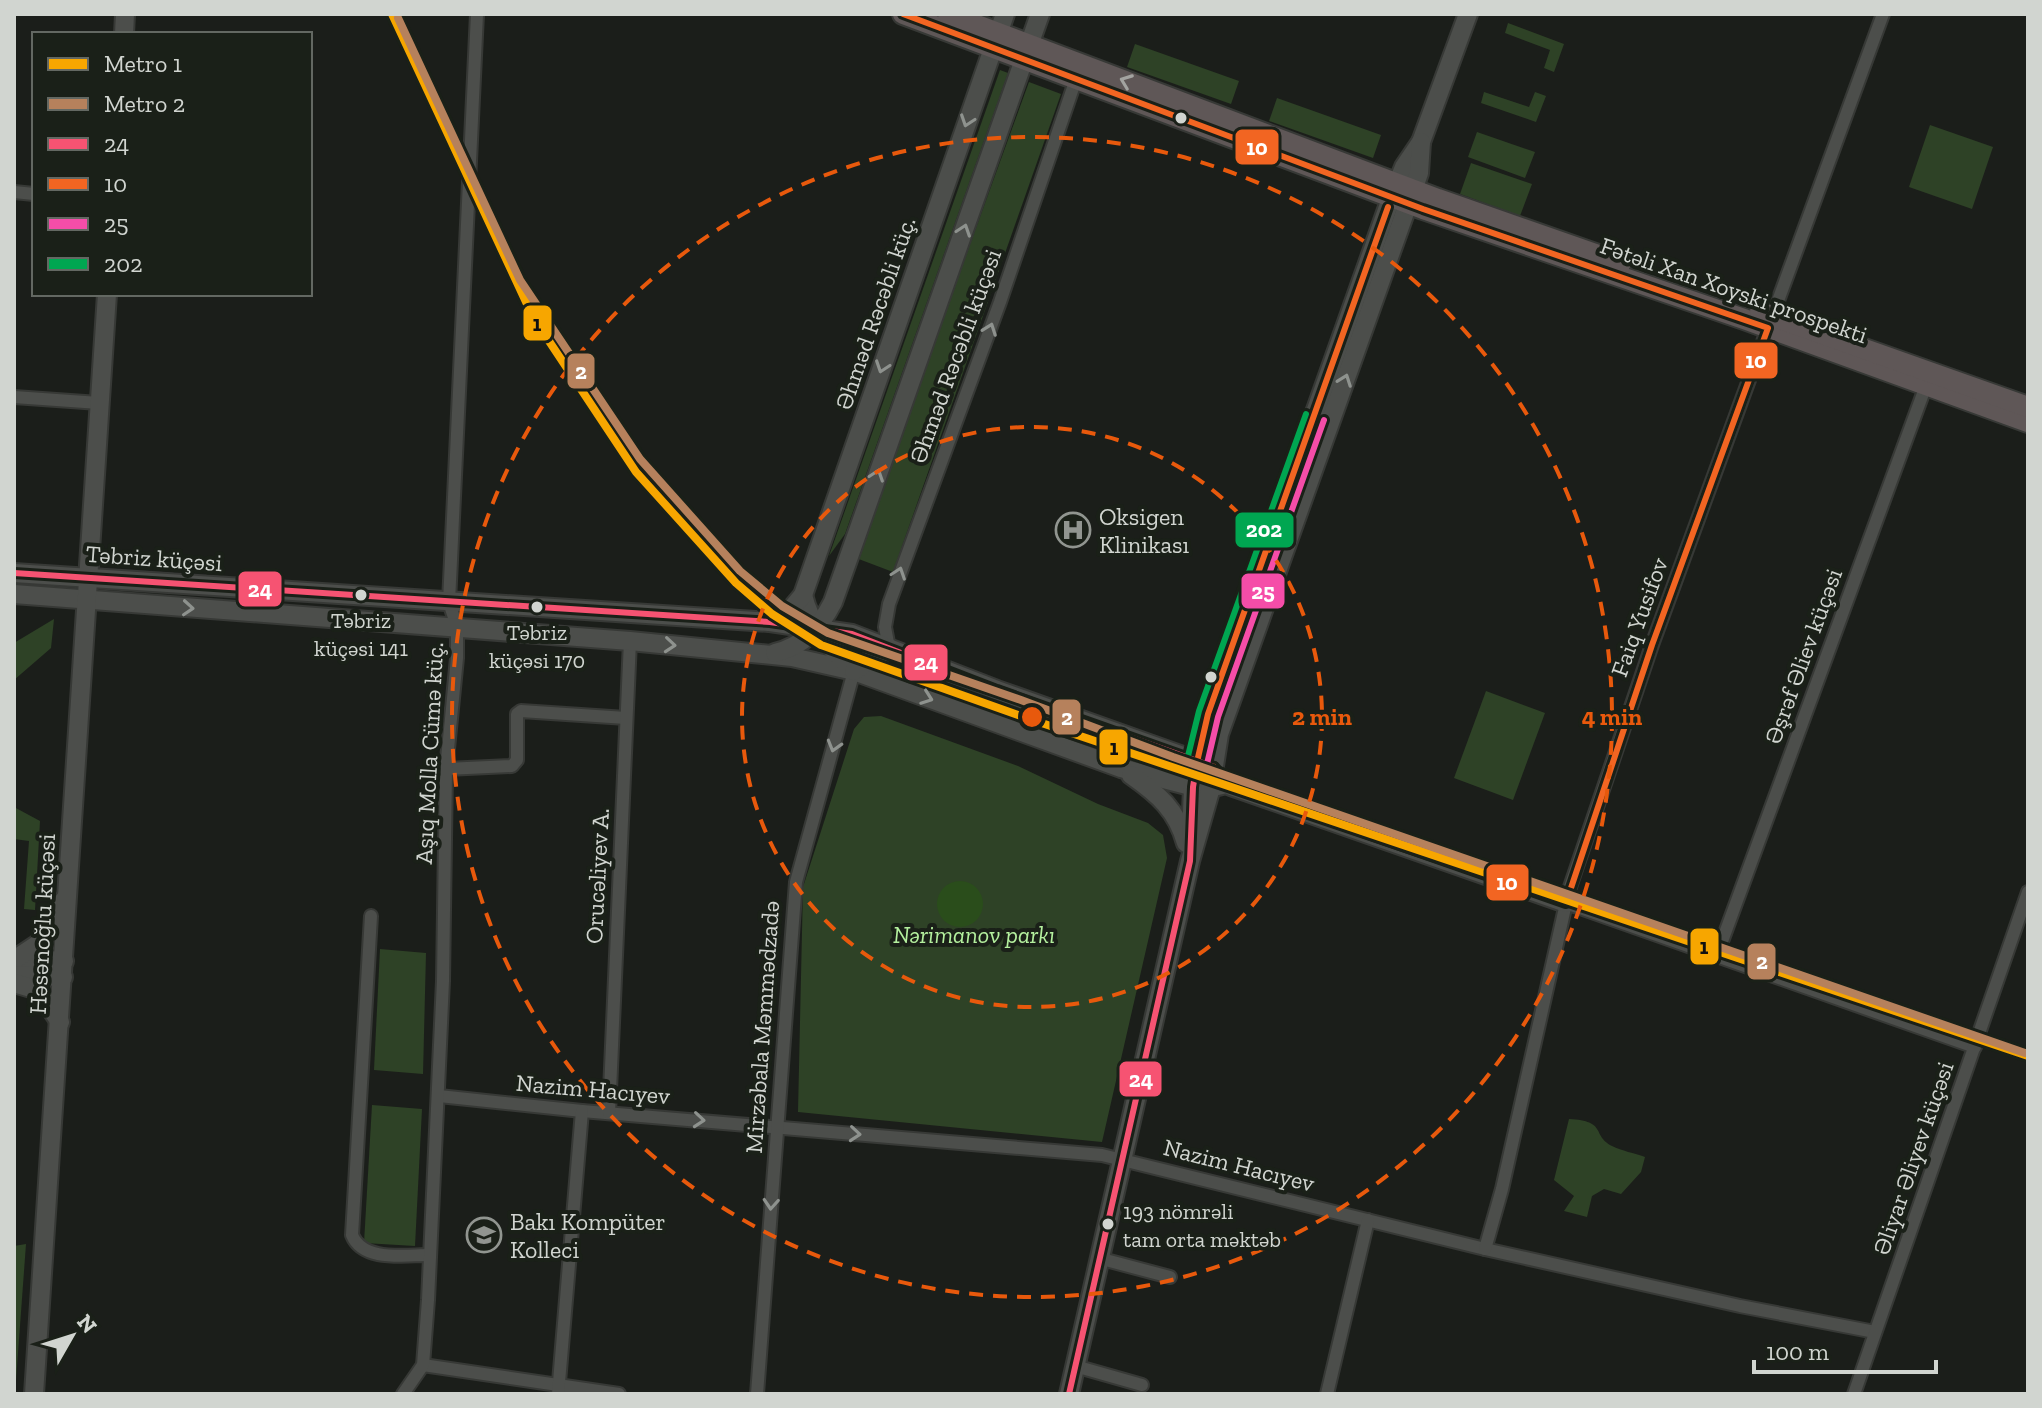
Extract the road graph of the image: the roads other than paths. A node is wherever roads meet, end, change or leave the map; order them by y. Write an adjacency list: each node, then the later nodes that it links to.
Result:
1 (477, 14): 23 (street, Aşıq Molla Cümə küç.)
2 (903, 14): 7 (main road)
3 (948, 14): 7 (main road)
4 (1040, 14): 8 (main road)
5 (1468, 14): 10 (main road)
6 (1883, 14): 12 (street, Faiq Yusifov)
7 (1000, 28): 8 (main road); 21 (main road, Əhməd Rəcəbli küç., one-way to 21)
8 (1024, 59): 9 (main road, Fətəli Xan Xoyski prospekti); 10 (main road, Fətəli Xan Xoyski prospekti, one-way to 8); 24 (main road, one-way to 8)
9 (1076, 79): 10 (main road, Fətəli Xan Xoyski prospekti); 30 (street, Əhməd Rəcəbli küçəsi, one-way to 9)
10 (1401, 197): 12 (main road, Fətəli Xan Xoyski prospekti); 36 (main road, one-way to 10); 36 (main road)
11 (107, 296): 15 (main road)
12 (1770, 322): 13 (main road, Fətəli Xan Xoyski prospekti); 44 (street, Faiq Yusifov)
13 (1928, 379): 16 (main road, Fətəli Xan Xoyski prospekti); 17 (main road, Fətəli Xan Xoyski prospekti); 46 (street, Əşrəf Əliev küçəsi)
14 (14, 397): 15 (street)
15 (99, 403): 19 (main road)
16 (2028, 407)
17 (2028, 422)
18 (14, 573): 19 (main road, Təbriz küçəsi)
19 (88, 578): 22 (main road, Həsənoğlu küçəsi); 23 (main road, Təbriz küçəsi)
20 (14, 594): 22 (main road, Təbriz küçəsi)
21 (803, 595): 25 (main road); 27 (main road)
22 (86, 601): 26 (main road, Təbriz küçəsi, one-way to 26); 43 (main road, Həsənoğlu küçəsi)
23 (449, 602): 25 (main road, Təbriz küçəsi); 26 (street, Aşıq Molla Cümə küç.)
24 (833, 602): 27 (main road); 28 (main road)
25 (770, 622): 27 (main road, Təbriz küçəsi)
26 (457, 627): 29 (main road, Təbriz küçəsi); 38 (street, Aşıq Molla Cümə küç.)
27 (817, 628): 28 (main road, Təbriz küçəsi); 31 (main road); 32 (main road)
28 (852, 634): 30 (main road)
29 (630, 641): 31 (main road, Təbriz küçəsi, one-way to 31); 34 (street, Orucəliyev A.)
30 (889, 648): 32 (main road); 33 (main road)
31 (769, 654): 32 (main road, Təbriz küçəsi)
32 (854, 671): 35 (main road, Təbriz küçəsi, one-way to 35); 55 (street, Mirzəbala Məmmədzadə, one-way to 55)
33 (1048, 708): 35 (main road); 36 (main road)
34 (626, 718): 38 (street); 54 (street, Orucəliyev A.)
35 (1038, 739): 37 (main road, Təbriz küçəsi)
36 (1205, 764): 39 (street); 40 (main road)
37 (1121, 768): 40 (main road, Təbriz küçəsi); 41 (main road)
38 (446, 769): 52 (street, Aşıq Molla Cümə küç.)
39 (1231, 786): 40 (street); 44 (main road)
40 (1201, 789): 41 (main road)
41 (1190, 861): 56 (main road)
42 (2028, 892): 51 (street, Əliyar Əliyev küçəsi)
43 (67, 894): 47 (main road); 48 (main road, Həsənoğlu küçəsi)
44 (1566, 903): 46 (street); 58 (street, Faiq Yusifov)
45 (371, 916): 59 (street)
46 (1717, 955): 51 (street)
47 (15, 964): 48 (main road)
48 (63, 969): 50 (main road, Həsənoğlu küçəsi)
49 (14, 983): 50 (main road)
50 (60, 1022): 67 (main road, Həsənoğlu küçəsi)
51 (1975, 1047): 62 (street, Əliyar Əliyev küçəsi)
52 (439, 1096): 53 (street, Nazim Hacıyev); 59 (street, Aşıq Molla Cümə küç.)
53 (582, 1111): 54 (street, Nazim Hacıyev); 66 (street)
54 (609, 1113): 55 (street, Nazim Hacıyev, one-way to 55)
55 (778, 1127): 56 (street, Nazim Hacıyev, one-way to 56); 70 (street, Mirzəbala Məmmədzadə, one-way to 70)
56 (1124, 1159): 57 (street, Nazim Hacıyev); 60 (main road)
57 (1368, 1220): 58 (street, Nazim Hacıyev); 72 (street)
58 (1485, 1249): 62 (street, Nazim Hacıyev)
59 (429, 1255): 63 (street, Aşıq Molla Cümə küç.)
60 (1102, 1259): 61 (street); 64 (main road)
61 (1170, 1277)
62 (1875, 1332): 73 (street, Əliyar Əliyev küçəsi)
63 (423, 1365): 66 (street); 68 (street)
64 (1075, 1366): 65 (street); 71 (main road)
65 (1142, 1385)
66 (558, 1389): 69 (street)
67 (34, 1394)
68 (403, 1394)
69 (619, 1394)
70 (757, 1394)
71 (1069, 1394)
72 (1327, 1394)
73 (1854, 1394)

